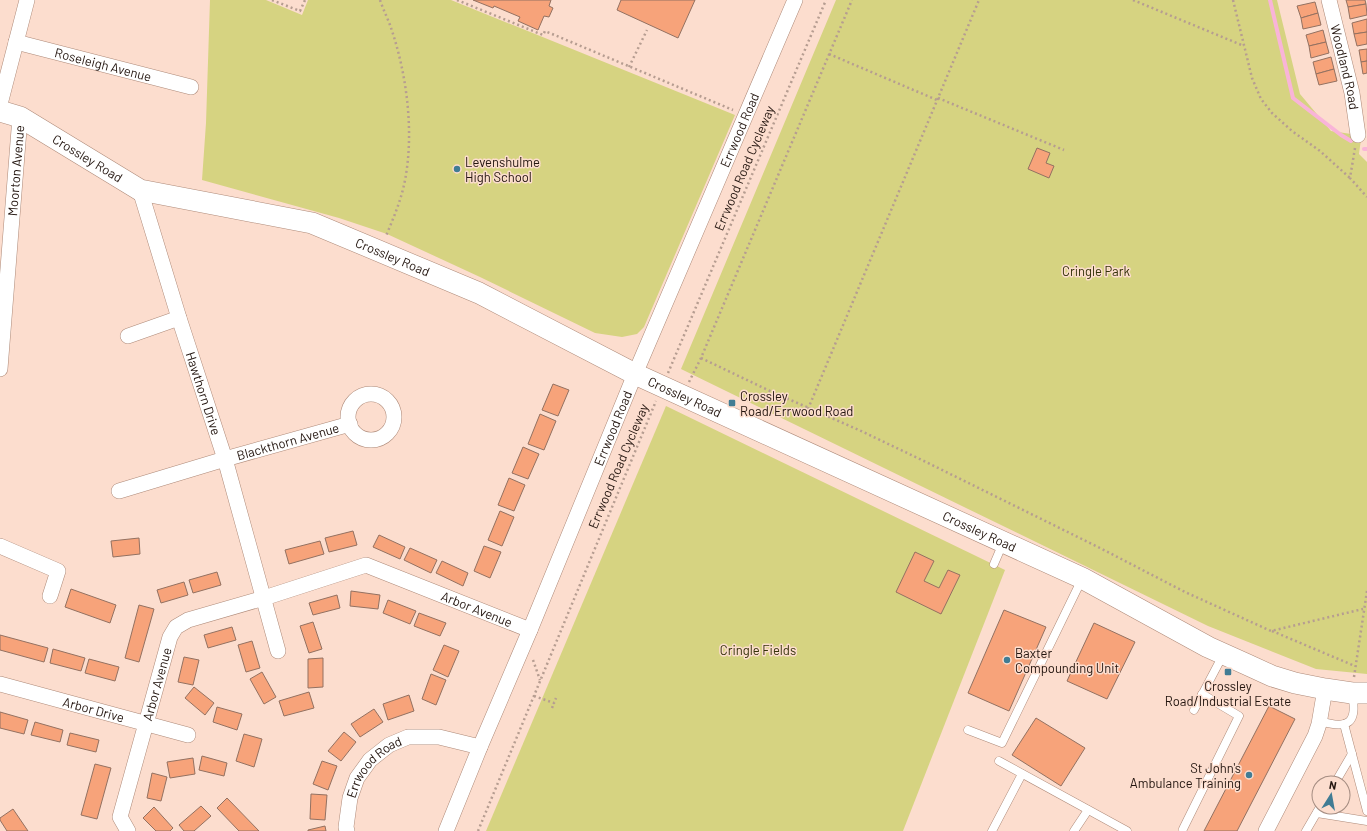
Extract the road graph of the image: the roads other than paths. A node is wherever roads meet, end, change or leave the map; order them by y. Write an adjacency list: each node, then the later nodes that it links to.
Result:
1 (28, 0): 4 (street)
2 (795, 0): 15 (street, Errwood Road)
3 (1329, 0): 9 (street, Woodland Road)
4 (16, 42): 5 (street, Roseleigh Avenue); 6 (street)
5 (191, 88)
6 (0, 104)
7 (0, 111): 8 (street, Crossley Road)
8 (20, 117): 10 (street, Crossley Road); 13 (street, Moorton Avenue)
9 (1358, 135)
10 (140, 190): 11 (street, Hawthorn Drive); 15 (street, Crossley Road)
11 (179, 318): 12 (street); 17 (street, Hawthorn Drive)
12 (128, 336)
13 (1, 351): 14 (street, Moorton Avenue)
14 (0, 369)
15 (635, 374): 19 (street, Crossley Road); 25 (street, Errwood Road)
16 (350, 424): 17 (street, Blackthorn Avenue)
17 (225, 459): 18 (street, Blackthorn Avenue); 24 (street, Hawthorn Drive)
18 (119, 490)
19 (1003, 542): 21 (lane); 22 (street, Crossley Road)
20 (0, 546): 23 (street)
21 (994, 564)
22 (1082, 578): 27 (street, Crossley Road); 36 (lane)
23 (50, 596)
24 (264, 598): 25 (street, Arbor Avenue); 26 (street); 34 (street, Arbor Avenue)
25 (530, 630): 38 (street, Errwood Road)
26 (278, 652)
27 (1224, 654): 29 (street, Crossley Road); 31 (lane)
28 (0, 684): 34 (street, Arbor Drive)
29 (1325, 689): 30 (street, Crossley Road); 33 (street)
30 (1359, 693): 35 (lane)
31 (1202, 694): 32 (lane); 48 (lane)
32 (1194, 710)
33 (1320, 721): 35 (lane); 55 (street)
34 (146, 723): 37 (street, Arbor Drive); 49 (street, Arbor Avenue)
35 (1344, 724): 39 (lane)
36 (968, 730)
37 (188, 735)
38 (480, 747): 50 (street, Errwood Road); 51 (street, Errwood Road)
39 (1352, 754): 42 (lane); 44 (lane)
40 (999, 761): 41 (lane)
41 (1022, 774): 43 (lane); 52 (lane)
42 (1340, 775)
43 (1088, 810): 53 (lane); 54 (lane)
44 (1367, 810)
45 (1315, 815): 56 (lane)
46 (1340, 815): 47 (lane)
47 (1367, 821)
48 (1183, 829)
49 (128, 831)
50 (347, 831)
51 (446, 831)
52 (992, 831)
53 (1074, 831)
54 (1128, 831)
55 (1266, 831)
56 (1306, 831)

